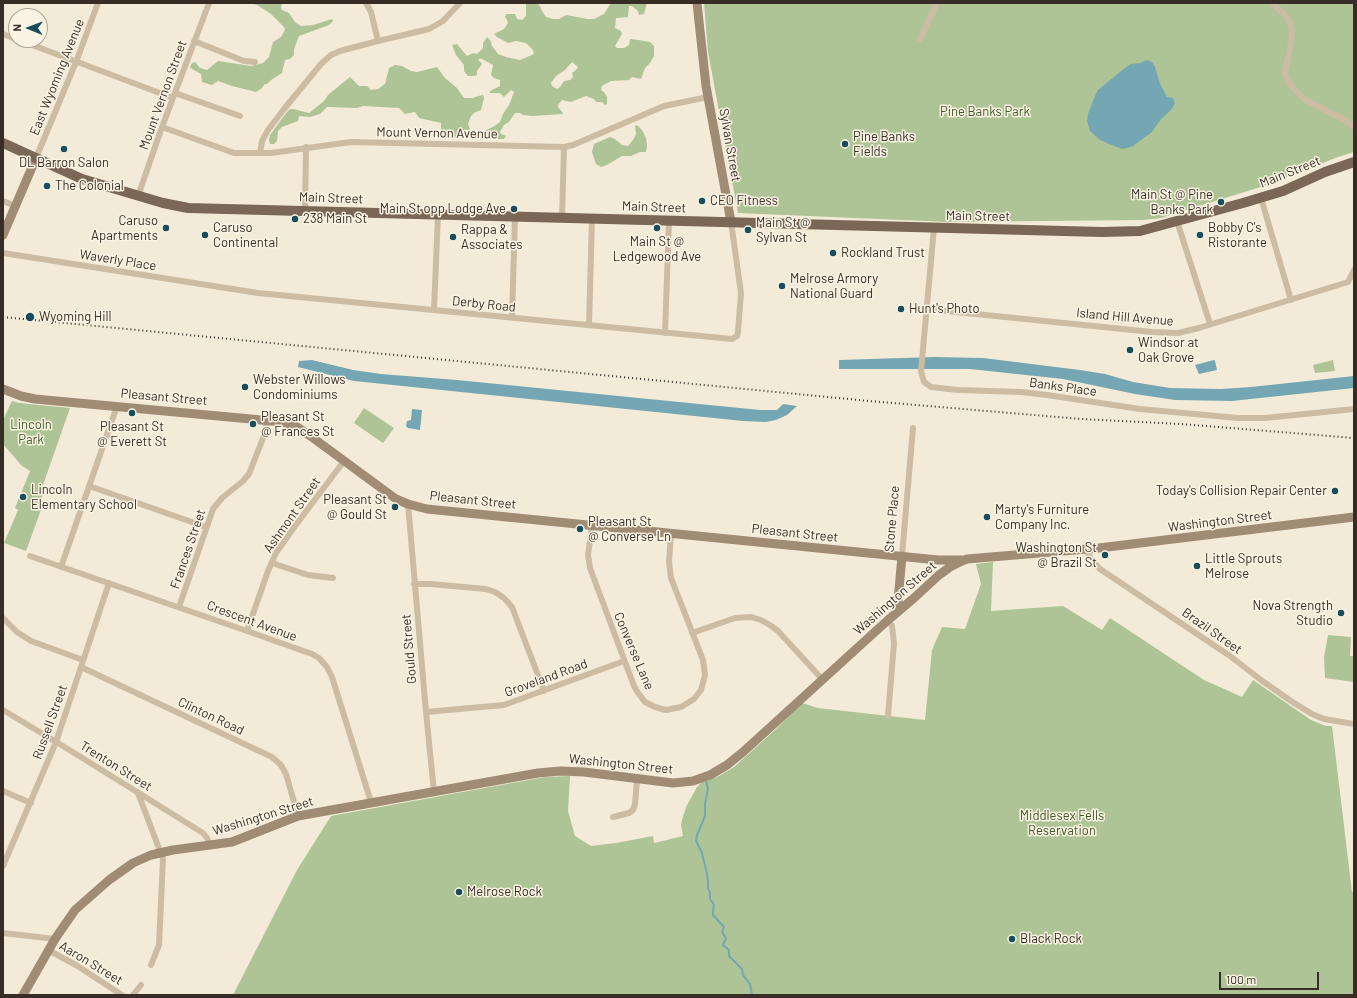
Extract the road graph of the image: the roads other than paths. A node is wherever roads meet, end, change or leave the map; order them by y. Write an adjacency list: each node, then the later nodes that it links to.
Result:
1 (98, 3): 12 (street, East Wyoming Avenue)
2 (209, 3): 9 (street, Mount Vernon Street)
3 (366, 3): 10 (street)
4 (460, 3): 10 (street)
5 (698, 3): 15 (main road, Sylvan Street)
6 (937, 3): 8 (street)
7 (1272, 3): 18 (street)
8 (920, 38)
9 (194, 41): 13 (street); 14 (street, Mount Vernon Street)
10 (378, 41): 22 (street)
11 (38, 48): 12 (street)
12 (76, 62): 14 (street); 23 (street, East Wyoming Avenue)
13 (255, 62)
14 (174, 96): 16 (street); 17 (street, Mount Vernon Street)
15 (708, 97): 21 (street, Mount Vernon Avenue); 36 (main road, Sylvan Street)
16 (240, 116)
17 (162, 127): 22 (street, Mount Vernon Avenue); 25 (street, Mount Vernon Street)
18 (1354, 128)
19 (3, 143): 23 (main road, Main Street)
20 (306, 147): 21 (street, Mount Vernon Avenue); 22 (street, Mount Vernon Avenue); 29 (street)
21 (564, 147): 32 (street)
22 (260, 153)
23 (36, 158): 25 (main road, Main Street); 28 (main road)
24 (1354, 162): 26 (main road, Main Street)
25 (138, 196): 29 (main road, Main Street)
26 (1260, 198): 34 (main road, Main Street); 42 (street)
27 (3, 201): 28 (street)
28 (15, 206): 38 (main road)
29 (305, 210): 30 (main road, Main Street)
30 (438, 214): 31 (main road, Main Street); 44 (street)
31 (515, 216): 32 (main road, Main Street); 45 (street)
32 (562, 218): 33 (main road, Main Street)
33 (592, 218): 35 (main road, Main Street); 47 (street)
34 (1177, 220): 37 (main road, Main Street); 46 (street)
35 (669, 221): 36 (main road, Main Street); 48 (street)
36 (731, 222): 37 (main road, Main Street); 49 (street, Sylvan Street)
37 (934, 228): 43 (street, Banks Place)
38 (3, 235)
39 (3, 253): 41 (street, Waverly Place)
40 (1354, 270): 42 (street, Island Hill Avenue)
41 (229, 289): 44 (street, Derby Road)
42 (1291, 300): 46 (street, Island Hill Avenue)
43 (927, 309): 46 (street, Island Hill Avenue); 52 (street, Banks Place)
44 (434, 310): 45 (street, Derby Road)
45 (512, 318): 47 (street, Derby Road)
46 (1210, 324)
47 (589, 325): 48 (street, Derby Road)
48 (666, 332): 49 (street, Derby Road)
49 (736, 337)
50 (3, 389): 51 (main road, Pleasant Street)
51 (117, 406): 53 (main road, Pleasant Street); 56 (street)
52 (1354, 409)
53 (267, 420): 55 (main road, Pleasant Street); 60 (street, Frances Street)
54 (913, 428): 64 (street, Stone Place)
55 (344, 461): 57 (main road, Pleasant Street); 66 (street, Ashmont Street)
56 (89, 486): 60 (street); 67 (street)
57 (408, 504): 59 (main road, Pleasant Street); 70 (street, Gould Street)
58 (1354, 517): 62 (main road, Washington Street)
59 (592, 526): 61 (main road, Pleasant Street); 77 (street, Converse Lane)
60 (206, 527): 71 (street, Frances Street)
61 (671, 534): 64 (main road, Pleasant Street); 76 (street, Converse Lane)
62 (1087, 550): 65 (main road, Washington Street); 84 (street, Brazil Street)
63 (30, 556): 67 (street, Crescent Avenue)
64 (902, 556): 65 (main road, Pleasant Street); 72 (main road, Stone Place)
65 (967, 559): 72 (main road, Washington Street)
66 (272, 563): 68 (street); 75 (street, Ashmont Street)
67 (61, 567): 69 (street, Crescent Avenue)
68 (333, 578)
69 (109, 583): 71 (street, Crescent Avenue); 78 (street, Russell Street)
70 (414, 584): 80 (street); 82 (street, Gould Street)
71 (179, 607): 75 (street, Crescent Avenue)
72 (897, 612): 74 (main road, Washington Street)
73 (3, 618): 78 (street, Clinton Road)
74 (888, 620): 79 (main road, Washington Street); 83 (street)
75 (247, 631): 90 (street, Crescent Avenue)
76 (692, 633): 77 (street, Converse Lane); 79 (street)
77 (624, 661): 80 (street, Groveland Road)
78 (82, 663): 85 (street, Russell Street); 92 (street, Clinton Road)
79 (822, 680): 86 (main road, Washington Street)
80 (544, 691): 82 (street, Groveland Road)
81 (3, 710): 85 (street, Trenton Street)
82 (426, 712): 88 (street, Gould Street)
83 (888, 716)
84 (1354, 724)
85 (56, 742): 89 (street, Trenton Street); 91 (street, Russell Street)
86 (637, 780): 88 (main road, Washington Street); 93 (street)
87 (3, 791): 91 (street)
88 (434, 792): 90 (main road, Washington Street)
89 (138, 793): 94 (street, Trenton Street); 95 (street)
90 (371, 802): 92 (main road, Washington Street)
91 (31, 803): 96 (street, Russell Street)
92 (298, 816): 94 (main road, Washington Street)
93 (613, 817)
94 (210, 846): 95 (main road, Washington Street)
95 (161, 852): 99 (main road, Washington Street); 101 (street)
96 (6, 854): 97 (street, Russell Street)
97 (3, 866)
98 (3, 933): 99 (street)
99 (55, 939): 100 (main road, Washington Street)
100 (48, 950): 103 (main road, Washington Street); 104 (street, Aaron Street)
101 (151, 965)
102 (141, 985): 105 (street)
103 (23, 995)
104 (122, 995)
105 (133, 995)

